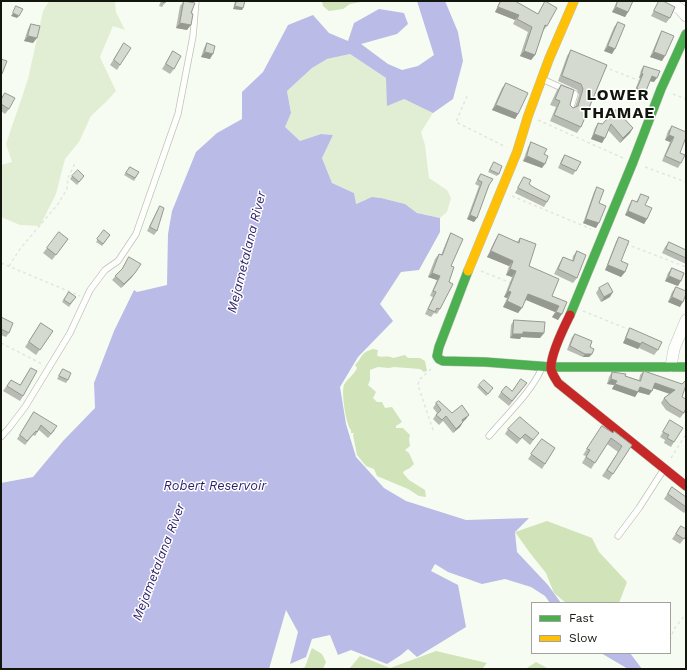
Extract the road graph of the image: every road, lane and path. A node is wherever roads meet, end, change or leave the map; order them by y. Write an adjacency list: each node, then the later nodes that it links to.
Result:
1 (196, 1): 20 (lane)
2 (574, 1): 7 (street)
3 (667, 1): 4 (street)
4 (686, 16)
5 (686, 34): 9 (street)
6 (604, 67): 8 (path)
7 (542, 79): 12 (lane); 13 (street)
8 (640, 81)
9 (661, 89): 11 (path); 16 (street)
10 (467, 96): 14 (path)
11 (686, 99)
12 (570, 110)
13 (528, 116): 14 (street); 16 (path)
14 (517, 152): 23 (street)
15 (76, 161): 19 (path)
16 (633, 162): 17 (path); 26 (street)
17 (686, 182)
18 (1, 263): 19 (path)
19 (9, 266): 20 (path)
20 (86, 298): 25 (lane)
21 (686, 320): 24 (street)
22 (1, 343): 25 (path)
23 (439, 360): 26 (street); 28 (path)
24 (671, 366): 26 (street); 27 (street)
25 (49, 367): 31 (lane)
26 (546, 367): 30 (lane); 32 (street)
27 (686, 367)
28 (434, 434)
29 (686, 434): 32 (path)
30 (489, 436)
31 (1, 437)
32 (665, 468): 33 (street); 34 (lane)
33 (686, 486)
34 (618, 536)
35 (686, 614): 36 (path)
36 (671, 637)

